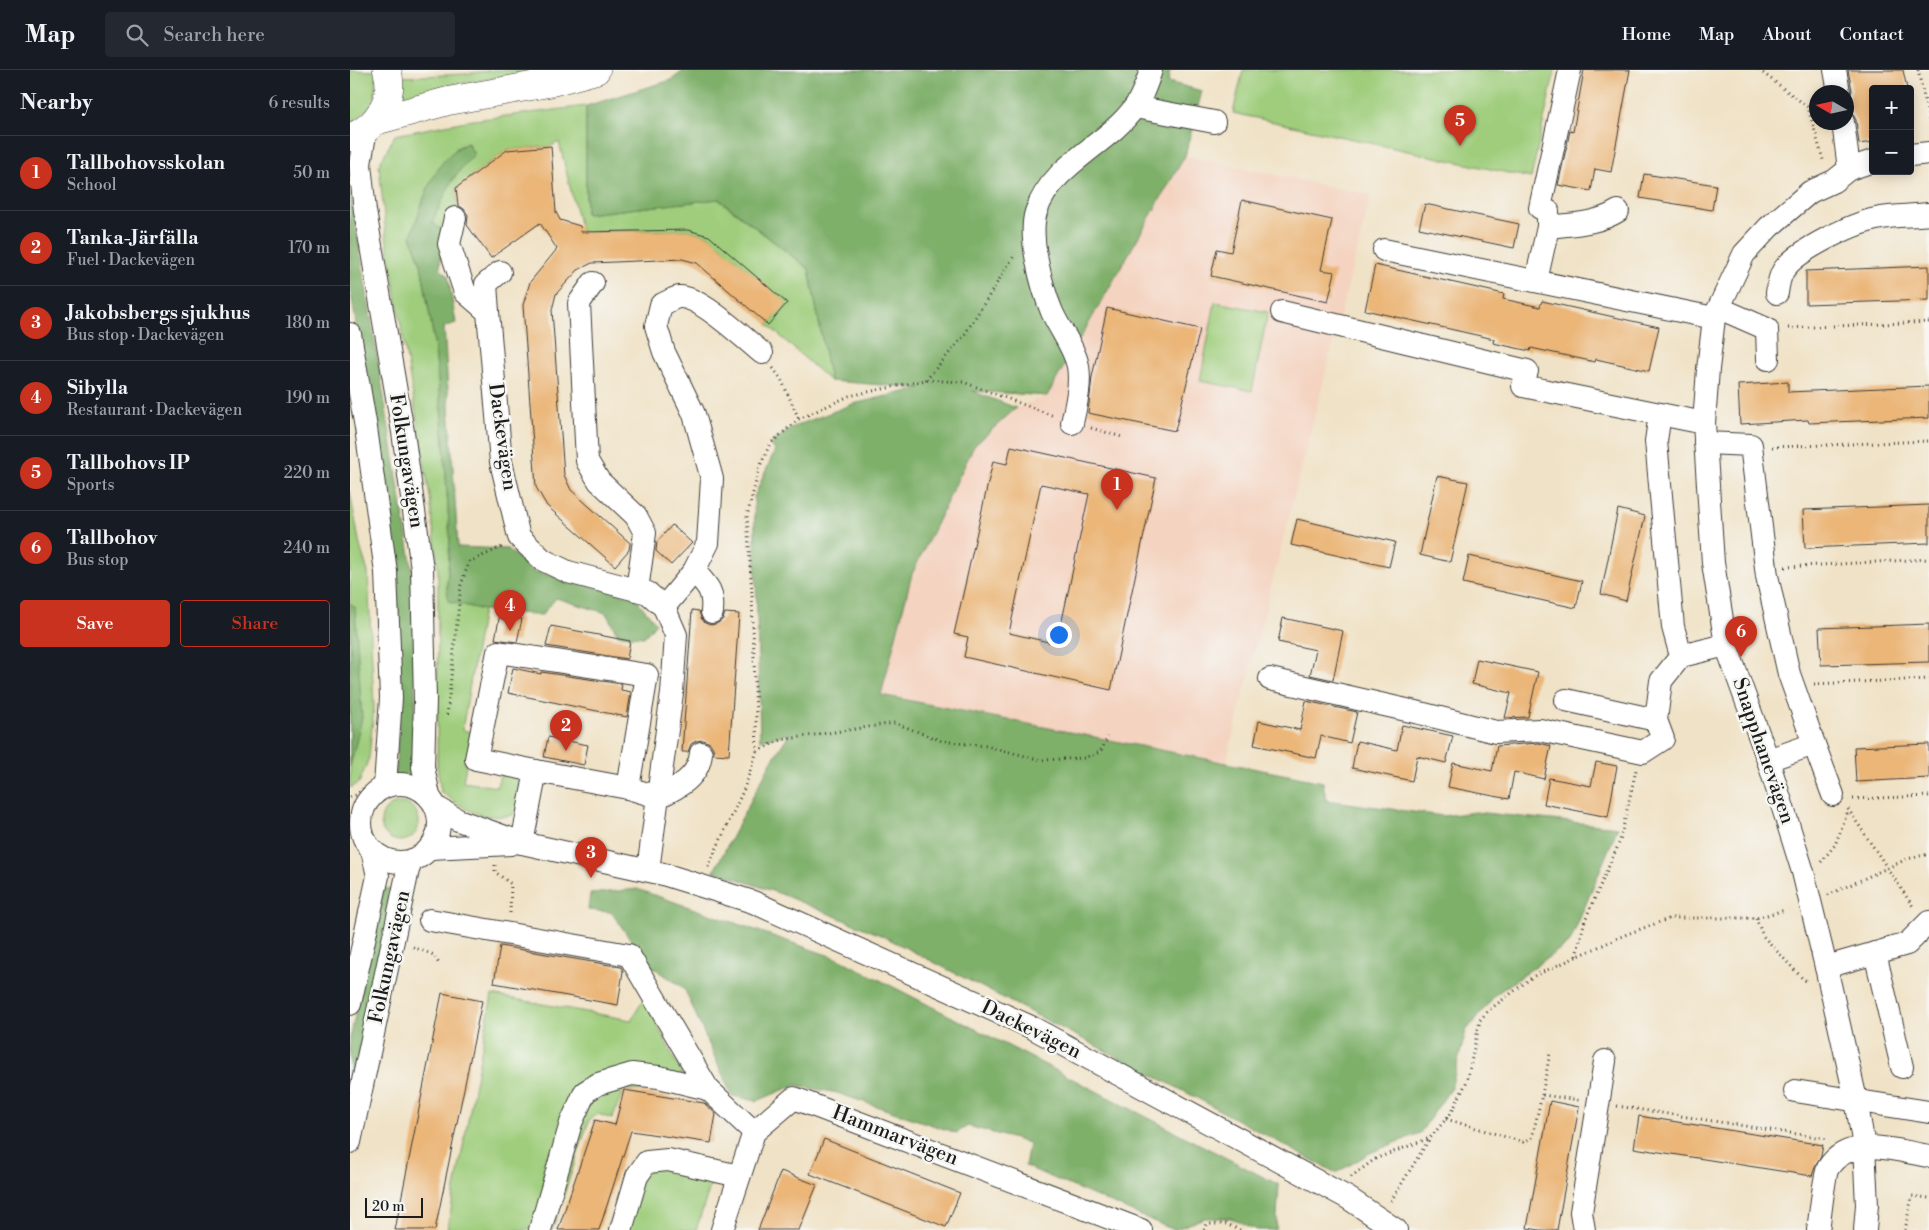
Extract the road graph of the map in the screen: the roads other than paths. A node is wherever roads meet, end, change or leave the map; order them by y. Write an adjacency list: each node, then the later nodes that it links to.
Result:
1 (387, 70): 9 (main road)
2 (596, 70): 9 (main road)
3 (1151, 70): 7 (street)
4 (1570, 70): 18 (street)
5 (1836, 70): 6 (street)
6 (1837, 85)
7 (1135, 107): 8 (street); 31 (street)
8 (1214, 122)
9 (364, 129): 49 (street, Folkungavägen)
10 (1843, 130): 14 (street)
11 (1929, 153): 12 (street)
12 (1914, 155)
13 (1869, 163): 14 (street, Snapphanevägen)
14 (1841, 175): 26 (street, Snapphanevägen)
15 (1618, 211): 18 (street)
16 (1929, 214): 23 (street)
17 (455, 218): 24 (street)
18 (1548, 226): 21 (street)
19 (1384, 250): 21 (street)
20 (500, 272): 24 (street, Dackevägen)
21 (1536, 281): 26 (street)
22 (593, 283): 34 (street)
23 (1777, 293)
24 (488, 312): 34 (street, Dackevägen)
25 (1282, 312): 30 (street)
26 (1716, 313): 29 (street); 32 (street, Snapphanevägen)
27 (350, 334): 46 (street, Folkungavägen)
28 (762, 353): 33 (street)
29 (1768, 359)
30 (1660, 414): 32 (street); 38 (street)
31 (1072, 423)
32 (1705, 433): 37 (street, Snapphanevägen); 42 (street)
33 (694, 572): 35 (street); 36 (street)
34 (638, 590): 35 (street)
35 (664, 607): 48 (street)
36 (712, 612)
37 (1726, 644): 38 (street); 44 (street, Snapphanevägen)
38 (1681, 656): 41 (street)
39 (1270, 679): 41 (street)
40 (1566, 700): 41 (street)
41 (1656, 720)
42 (1814, 744): 44 (street); 50 (street)
43 (702, 753): 48 (street)
44 (1768, 760): 59 (street, Snapphanevägen)
45 (536, 771): 47 (street); 47 (street); 53 (street)
46 (385, 786): 49 (street); 51 (street)
47 (628, 788): 48 (street)
48 (658, 797): 55 (street)
49 (432, 801): 53 (street, Dackevägen); 54 (street)
50 (1840, 802)
51 (356, 812): 52 (street)
52 (361, 839): 54 (street); 60 (street, Folkungavägen)
53 (522, 844): 54 (street, Dackevägen); 55 (street, Dackevägen)
54 (421, 854): 68 (street, Folkungavägen)
55 (648, 870): 76 (street, Dackevägen)
56 (430, 920): 63 (street)
57 (1927, 924): 58 (street)
58 (1875, 953): 59 (street); 62 (street)
59 (1827, 974): 65 (street, Snapphanevägen)
60 (350, 1004)
61 (1605, 1061): 77 (street)
62 (1902, 1067)
63 (708, 1089): 67 (street); 72 (street)
64 (1795, 1090): 65 (street)
65 (1856, 1100): 66 (street); 69 (street, Snapphanevägen)
66 (1929, 1112)
67 (754, 1132): 71 (street); 75 (street, Hammarvägen)
68 (350, 1142)
69 (1864, 1146): 70 (street); 78 (street); 79 (street, Snapphanevägen)
70 (1929, 1156)
71 (739, 1176): 73 (street); 74 (street)
72 (540, 1230)
73 (621, 1230)
74 (722, 1230)
75 (1141, 1230)
76 (1396, 1230)
77 (1584, 1230)
78 (1818, 1230)
79 (1865, 1230)

